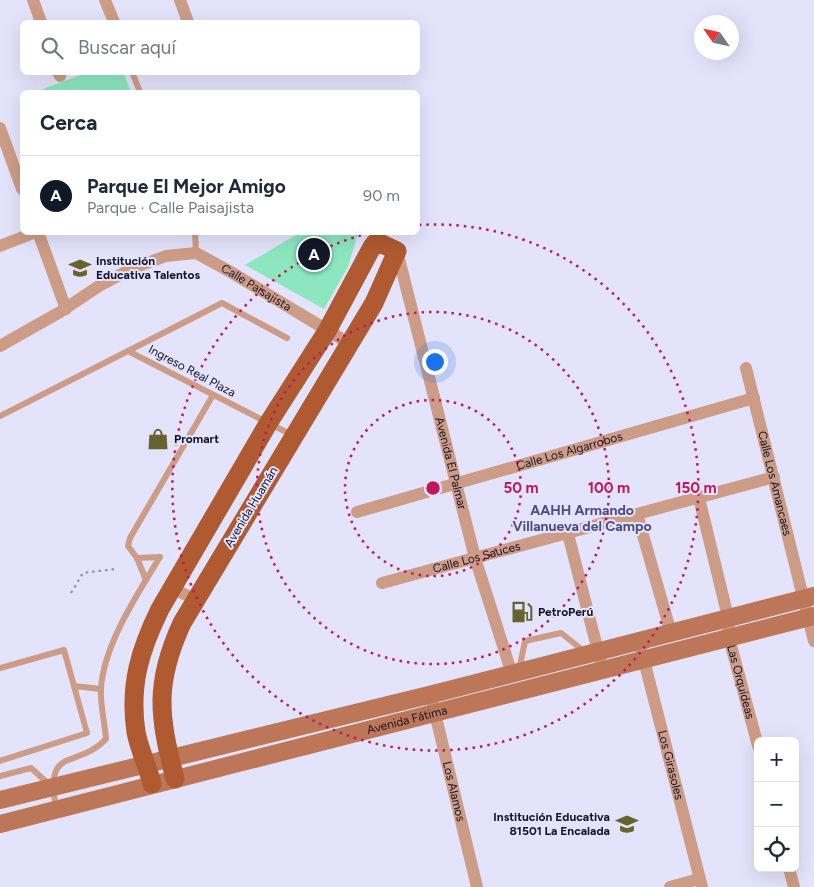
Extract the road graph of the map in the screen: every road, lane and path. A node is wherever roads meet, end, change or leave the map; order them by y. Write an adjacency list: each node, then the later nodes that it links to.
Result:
1 (33, 0): 4 (street)
2 (105, 0): 5 (street)
3 (180, 0): 6 (street)
4 (40, 20)
5 (113, 20)
6 (187, 20)
7 (133, 75): 8 (lane)
8 (139, 90)
9 (0, 128): 10 (street)
10 (13, 163): 11 (street); 12 (street)
11 (0, 167)
12 (20, 183)
13 (29, 235): 16 (street)
14 (38, 235): 19 (street)
15 (194, 235): 18 (lane)
16 (0, 246)
17 (397, 251): 20 (main road); 22 (main road, Avenida Huamán); 32 (street, Avenida El Palmar)
18 (196, 253): 19 (street); 20 (street, Calle Paisajista)
19 (66, 309): 23 (street)
20 (327, 331): 22 (street, Calle Paisajista); 29 (main road)
21 (287, 338): 24 (lane)
22 (350, 344): 30 (main road, Avenida Huamán)
23 (0, 346)
24 (128, 351): 26 (lane, Ingreso Real Plaza); 28 (lane, Ingreso Real Plaza)
25 (746, 368): 27 (street, Calle Los Amancaes)
26 (213, 395): 29 (lane, Ingreso Real Plaza); 37 (lane)
27 (754, 398): 31 (street, Calle Los Amancaes); 32 (street, Calle Los Algarrobos)
28 (0, 416)
29 (269, 422): 30 (lane, Ingreso Real Plaza); 42 (main road)
30 (293, 436): 45 (main road, Avenida Huamán)
31 (774, 477): 33 (street, Calle Los Sauces); 44 (street, Calle Los Amancaes)
32 (456, 484): 34 (street, Calle Los Algarrobos); 38 (street, Avenida El Palmar)
33 (699, 498): 35 (street, Calle Los Sauces); 46 (street, Las Orquídeas)
34 (357, 512)
35 (637, 514): 36 (street, Calle Los Sauces); 48 (street)
36 (568, 534): 38 (street, Calle Los Sauces); 52 (street)
37 (136, 558): 40 (lane); 40 (lane)
38 (475, 558): 41 (street, Calle Los Sauces); 56 (street, Avenida El Palmar)
39 (114, 570): 43 (path)
40 (146, 580): 58 (lane)
41 (382, 583)
42 (172, 588): 45 (street); 66 (main road)
43 (71, 593)
44 (809, 597): 46 (main road, Avenida Fátima); 47 (street)
45 (196, 600): 64 (main road, Avenida Huamán)
46 (728, 617): 48 (main road, Avenida Fátima); 49 (street, Las Orquídeas)
47 (811, 617): 49 (main road, Avenida Fátima); 51 (street)
48 (671, 633): 50 (main road, Avenida Fátima)
49 (730, 638): 53 (main road, Avenida Fátima); 62 (street, Las Orquídeas)
50 (639, 641): 52 (main road, Avenida Fátima); 53 (street, Los Girasoles)
51 (814, 641)
52 (593, 653): 55 (street); 56 (main road, Avenida Fátima); 56 (lane)
53 (644, 659): 55 (main road, Avenida Fátima); 75 (street, Los Girasoles)
54 (0, 668): 57 (lane)
55 (604, 671): 60 (main road, Avenida Fátima)
56 (515, 673): 59 (main road, Avenida Fátima)
57 (74, 686): 58 (lane); 65 (lane)
58 (101, 689): 70 (lane)
59 (430, 695): 60 (street, Los Alamos); 61 (main road, Avenida Fátima)
60 (436, 713): 63 (main road, Avenida Fátima); 76 (street, Los Alamos)
61 (287, 729): 63 (main road); 64 (main road, Avenida Fátima)
62 (756, 737)
63 (292, 750): 68 (main road, Avenida Fátima)
64 (169, 757): 66 (main road, Avenida Fátima); 68 (main road, Avenida Huamán)
65 (0, 761)
66 (146, 762): 69 (main road); 70 (main road, Avenida Fátima)
67 (0, 776): 70 (lane)
68 (174, 779): 69 (main road, Avenida Fátima)
69 (152, 784): 72 (main road, Avenida Fátima)
70 (52, 787): 71 (main road, Avenida Fátima); 72 (lane)
71 (0, 800)
72 (56, 809): 73 (main road, Avenida Fátima)
73 (0, 824)
74 (790, 872): 78 (street)
75 (700, 883): 77 (street)
76 (476, 887)
77 (670, 887)
78 (794, 887)

